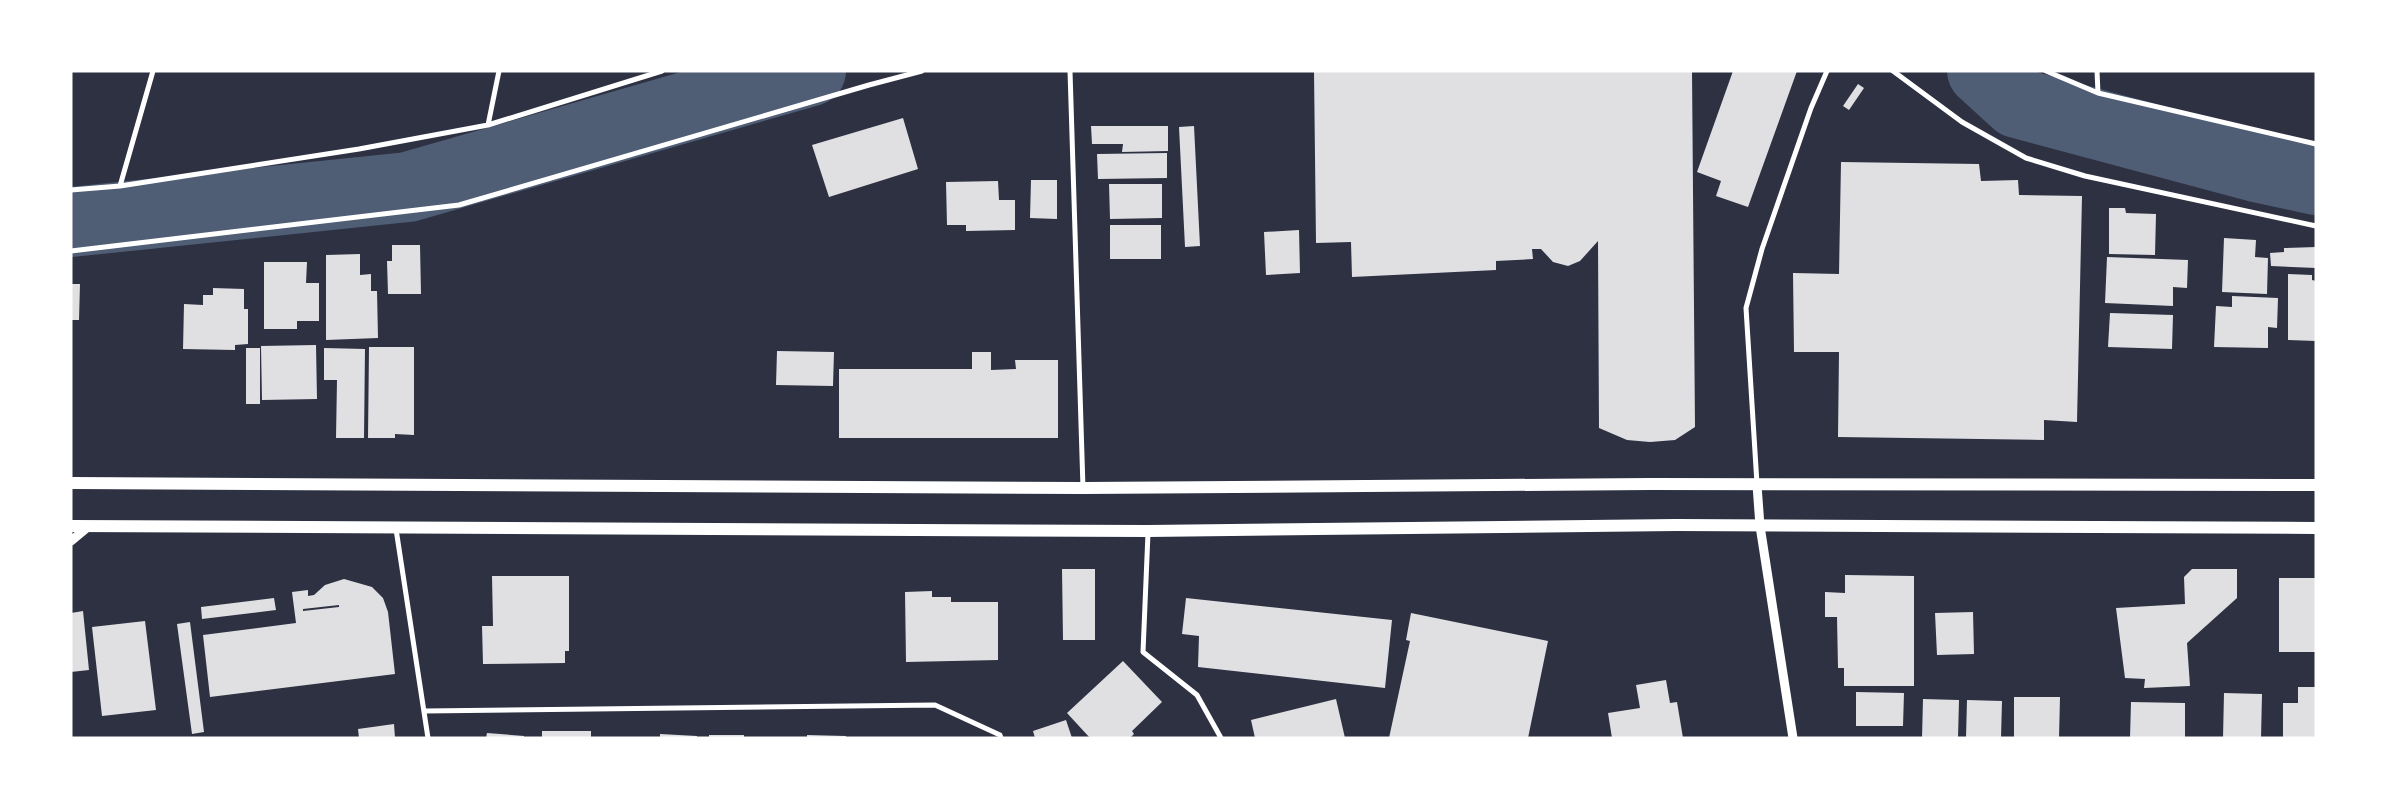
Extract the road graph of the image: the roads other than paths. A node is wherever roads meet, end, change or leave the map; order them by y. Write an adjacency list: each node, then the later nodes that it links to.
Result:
1 (153, 71): 13 (street)
2 (499, 71): 11 (street)
3 (662, 71): 11 (street)
4 (922, 71): 16 (street)
5 (1070, 71): 20 (street)
6 (1827, 71): 18 (street)
7 (1893, 71): 15 (street)
8 (2046, 71): 10 (street)
9 (2097, 71): 10 (street)
10 (2098, 93): 12 (street)
11 (488, 125): 13 (street)
12 (2316, 144)
13 (120, 186): 14 (street)
14 (71, 190)
15 (2316, 226)
16 (71, 252)
17 (71, 483): 20 (main road)
18 (1757, 485): 19 (main road); 20 (main road); 23 (street)
19 (2316, 485)
20 (1083, 488)
21 (71, 526): 22 (main road)
22 (90, 526): 25 (main road); 27 (street)
23 (1760, 526): 24 (main road); 26 (main road); 32 (street)
24 (2316, 528)
25 (396, 529): 26 (main road); 28 (street)
26 (1148, 531): 31 (street)
27 (71, 541)
28 (425, 712): 29 (street); 30 (street)
29 (428, 738)
30 (1001, 738)
31 (1220, 738)
32 (1793, 738)

